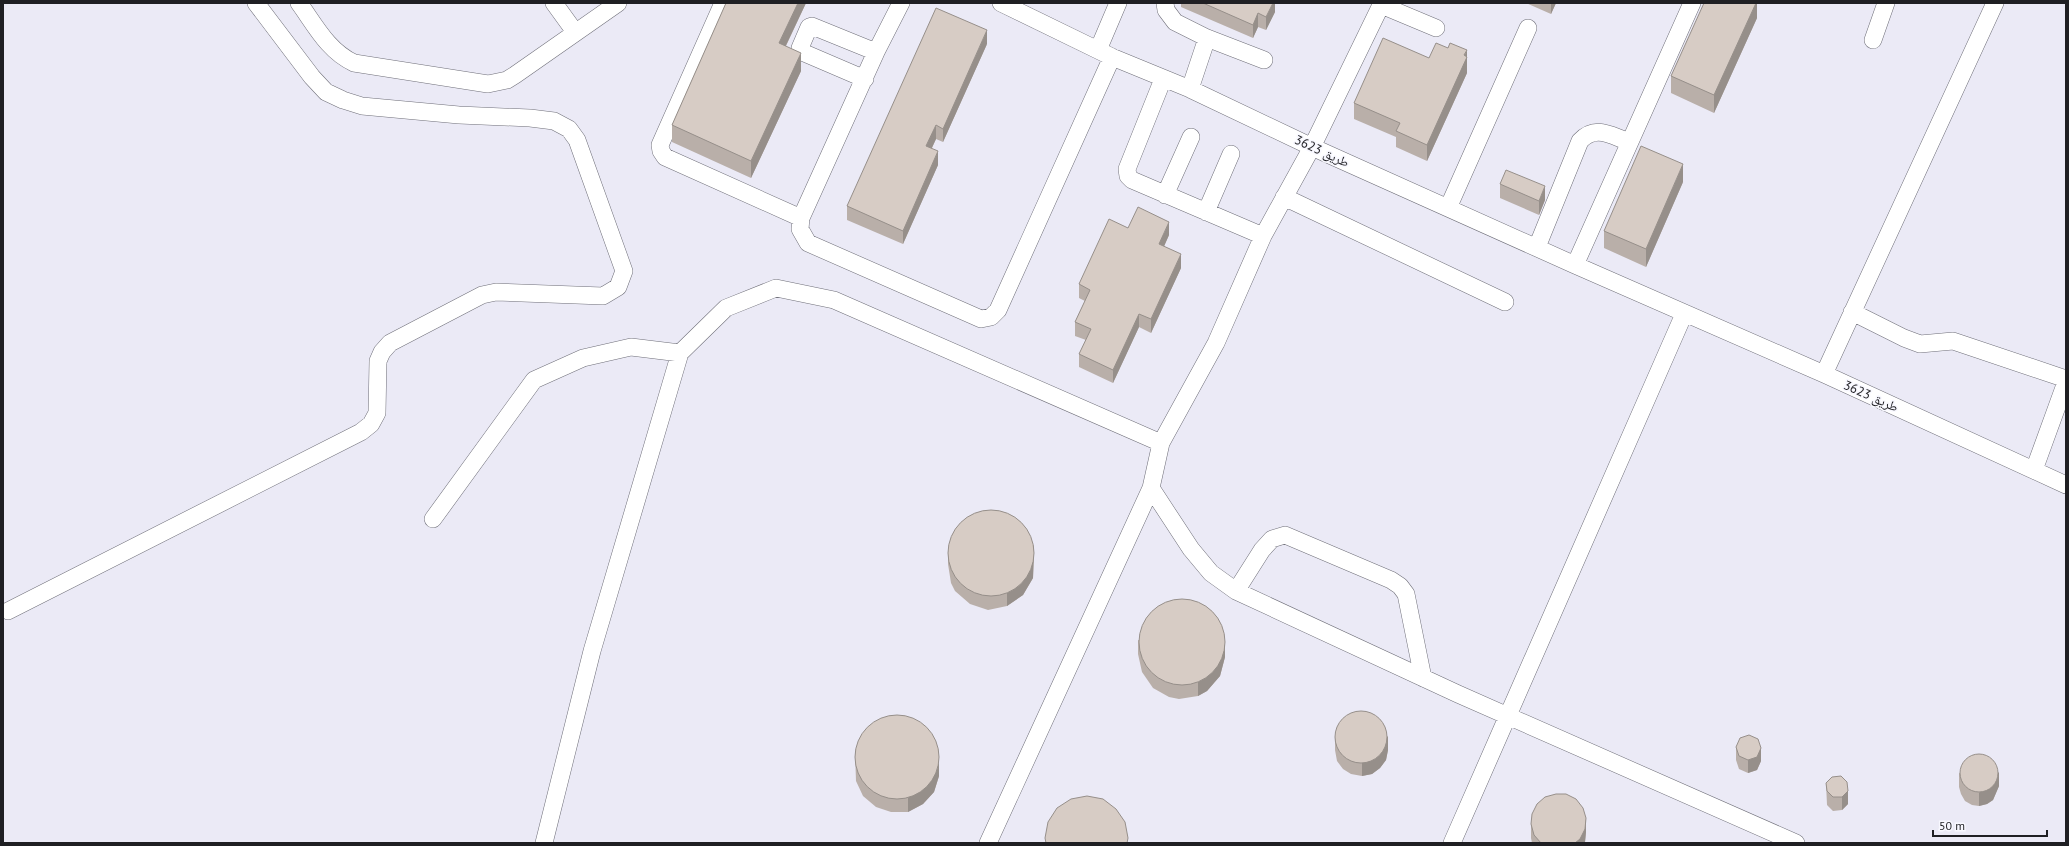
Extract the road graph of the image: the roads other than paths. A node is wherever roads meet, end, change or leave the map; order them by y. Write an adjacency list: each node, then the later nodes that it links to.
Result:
1 (256, 3): 49 (street)
2 (299, 3): 16 (street)
3 (554, 3): 16 (street)
4 (618, 3): 16 (street)
5 (723, 3): 33 (street)
6 (900, 3): 19 (street)
7 (1001, 3): 20 (street, طريق 3623)
8 (1118, 3): 20 (street)
9 (1165, 3): 17 (street)
10 (1692, 3): 26 (street)
11 (1886, 3): 18 (street)
12 (1994, 3): 39 (street)
13 (1381, 4): 14 (street); 27 (street)
14 (1436, 28)
15 (1528, 28): 31 (street)
16 (575, 32)
17 (1207, 38): 21 (street); 24 (street)
18 (1873, 40)
19 (876, 52): 22 (street); 22 (street)
20 (1105, 54): 23 (street, طريق 3623); 33 (street)
21 (1264, 60)
22 (865, 79): 33 (street)
23 (1162, 79): 24 (street, طريق 3623); 29 (street)
24 (1190, 89): 27 (street, طريق 3623)
25 (1191, 137): 29 (street)
26 (1630, 142): 35 (street); 36 (street)
27 (1312, 147): 30 (street); 31 (street, طريق 3623)
28 (1231, 154): 32 (street)
29 (1164, 195): 32 (street)
30 (1284, 197): 34 (street); 37 (street)
31 (1448, 208): 35 (street, طريق 3623)
32 (1206, 212): 34 (street)
33 (801, 218)
34 (1263, 236): 43 (street)
35 (1537, 247): 36 (street, طريق 3623)
36 (1575, 265): 38 (street, طريق 3623)
37 (1505, 302)
38 (1679, 312): 41 (street, طريق 3623); 51 (street)
39 (1852, 312): 41 (street); 42 (street)
40 (680, 354): 43 (street); 47 (street); 52 (street)
41 (1824, 374): 44 (street, طريق 3623)
42 (2066, 381): 44 (street)
43 (1161, 443): 46 (street)
44 (2034, 470): 45 (street, طريق 3623)
45 (2066, 485)
46 (1151, 488): 48 (street); 53 (street)
47 (433, 519)
48 (1236, 591): 50 (street); 50 (street)
49 (8, 611)
50 (1423, 678): 51 (street)
51 (1506, 715): 54 (street); 55 (street)
52 (544, 843)
53 (988, 843)
54 (1452, 843)
55 (1796, 843)

